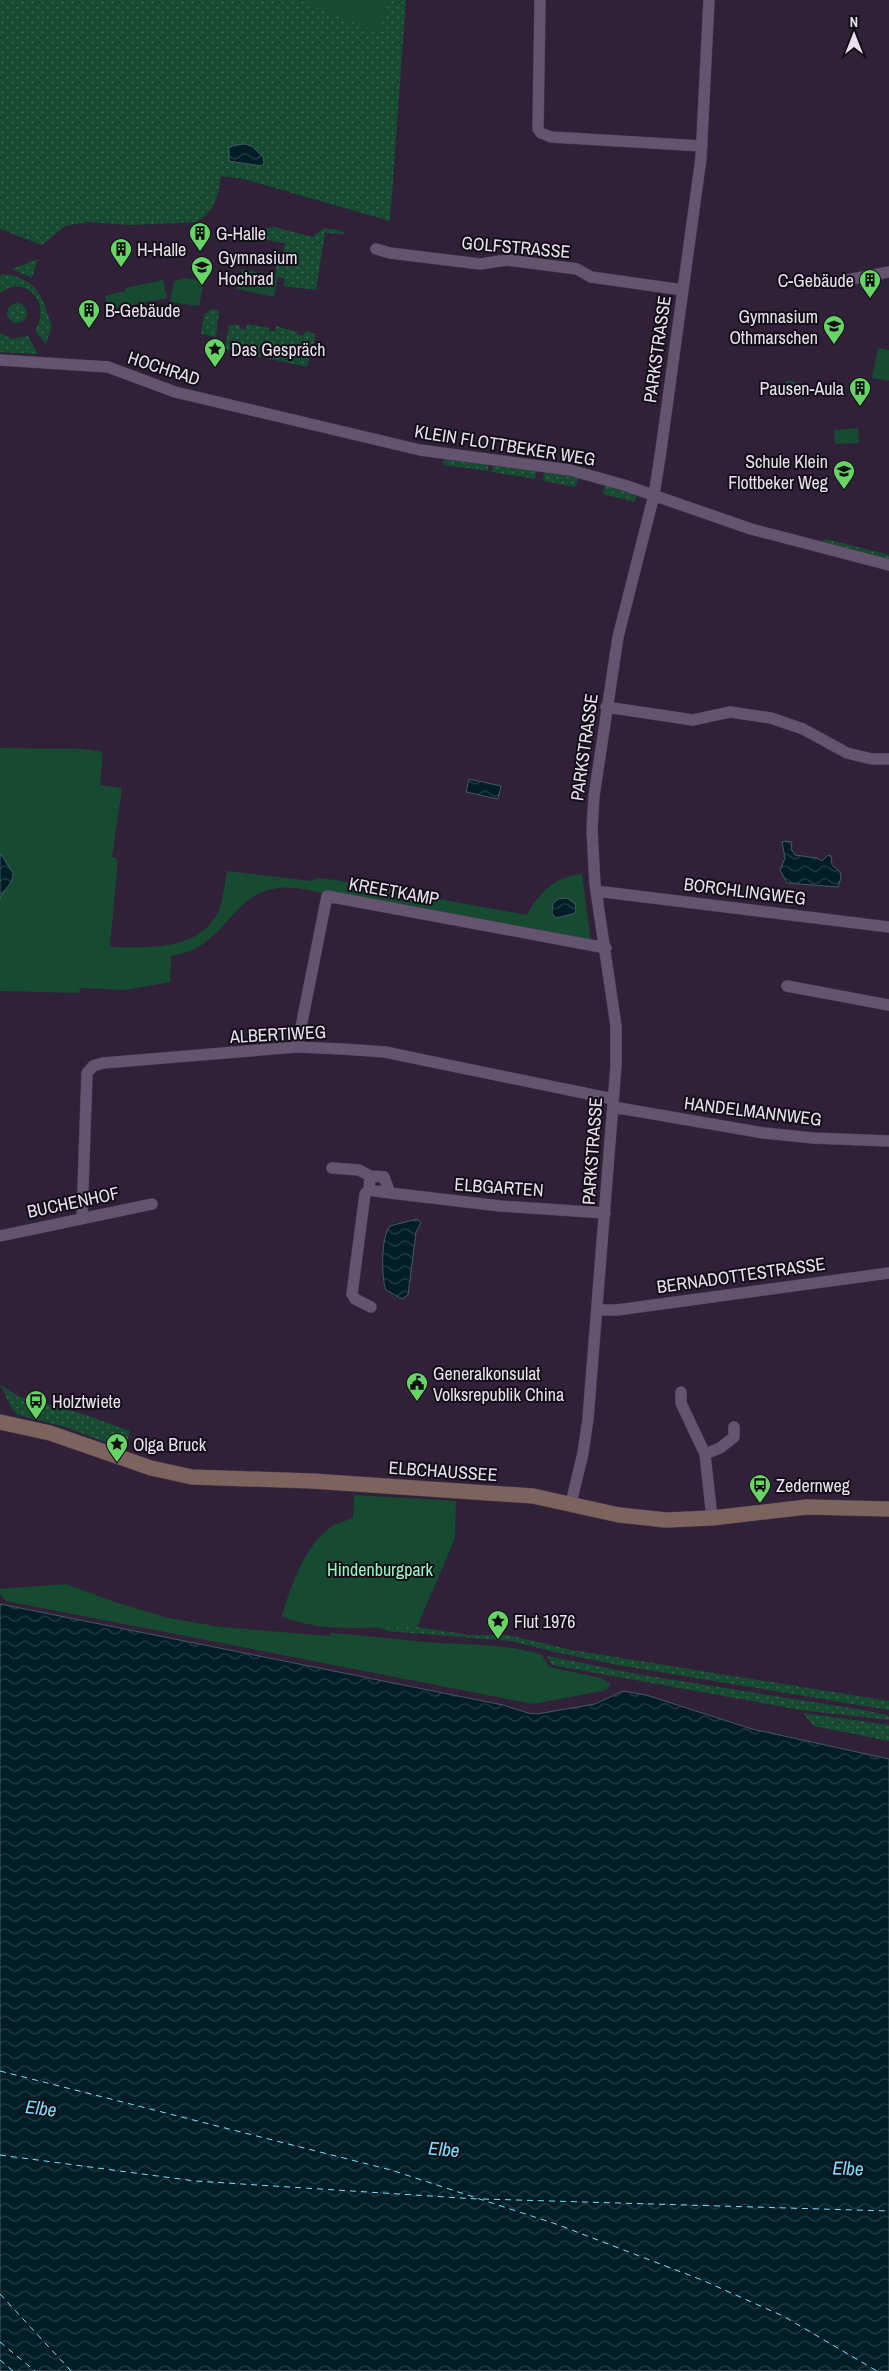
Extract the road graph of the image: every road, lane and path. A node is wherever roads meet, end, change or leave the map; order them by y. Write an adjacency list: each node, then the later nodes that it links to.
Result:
1 (540, 0): 3 (street)
2 (709, 0): 3 (street, PARKSTRASSE)
3 (702, 146): 7 (street, PARKSTRASSE)
4 (376, 249): 7 (street, GOLFSTRASSE)
5 (889, 272): 6 (street)
6 (821, 282)
7 (683, 290): 10 (street, PARKSTRASSE)
8 (0, 360): 9 (street, HOCHRAD)
9 (314, 424): 10 (street, KLEIN FLOTTBEKER WEG)
10 (654, 495): 11 (street, KLEIN FLOTTBEKER WEG); 12 (street, PARKSTRASSE)
11 (889, 565)
12 (606, 707): 13 (street); 14 (street, PARKSTRASSE)
13 (889, 760)
14 (596, 891): 15 (street, BORCHLINGWEG); 16 (street, PARKSTRASSE)
15 (889, 927)
16 (606, 948): 19 (street, KREETKAMP); 20 (street, PARKSTRASSE)
17 (787, 986): 18 (street)
18 (889, 1005)
19 (296, 1047): 20 (street, ALBERTIWEG); 28 (street, ALBERTIWEG)
20 (613, 1103): 21 (street, HANDELMANNWEG); 27 (street, PARKSTRASSE)
21 (889, 1141)
22 (332, 1168): 23 (street)
23 (370, 1176): 24 (street); 25 (street)
24 (369, 1190): 25 (street, ELBGARTEN); 31 (street)
25 (390, 1193): 27 (street, ELBGARTEN)
26 (152, 1204): 28 (street, BUCHENHOF)
27 (605, 1213): 32 (street, PARKSTRASSE)
28 (82, 1217): 29 (street, BUCHENHOF)
29 (0, 1236)
30 (889, 1273): 32 (street, BERNADOTTESTRASSE)
31 (371, 1307)
32 (597, 1310): 37 (street, PARKSTRASSE)
33 (681, 1392): 36 (street)
34 (0, 1422): 37 (main road, ELBCHAUSSEE)
35 (734, 1426): 36 (street)
36 (705, 1454): 39 (street)
37 (571, 1503): 39 (main road, ELBCHAUSSEE)
38 (889, 1509): 39 (main road, ELBCHAUSSEE)
39 (712, 1518)

